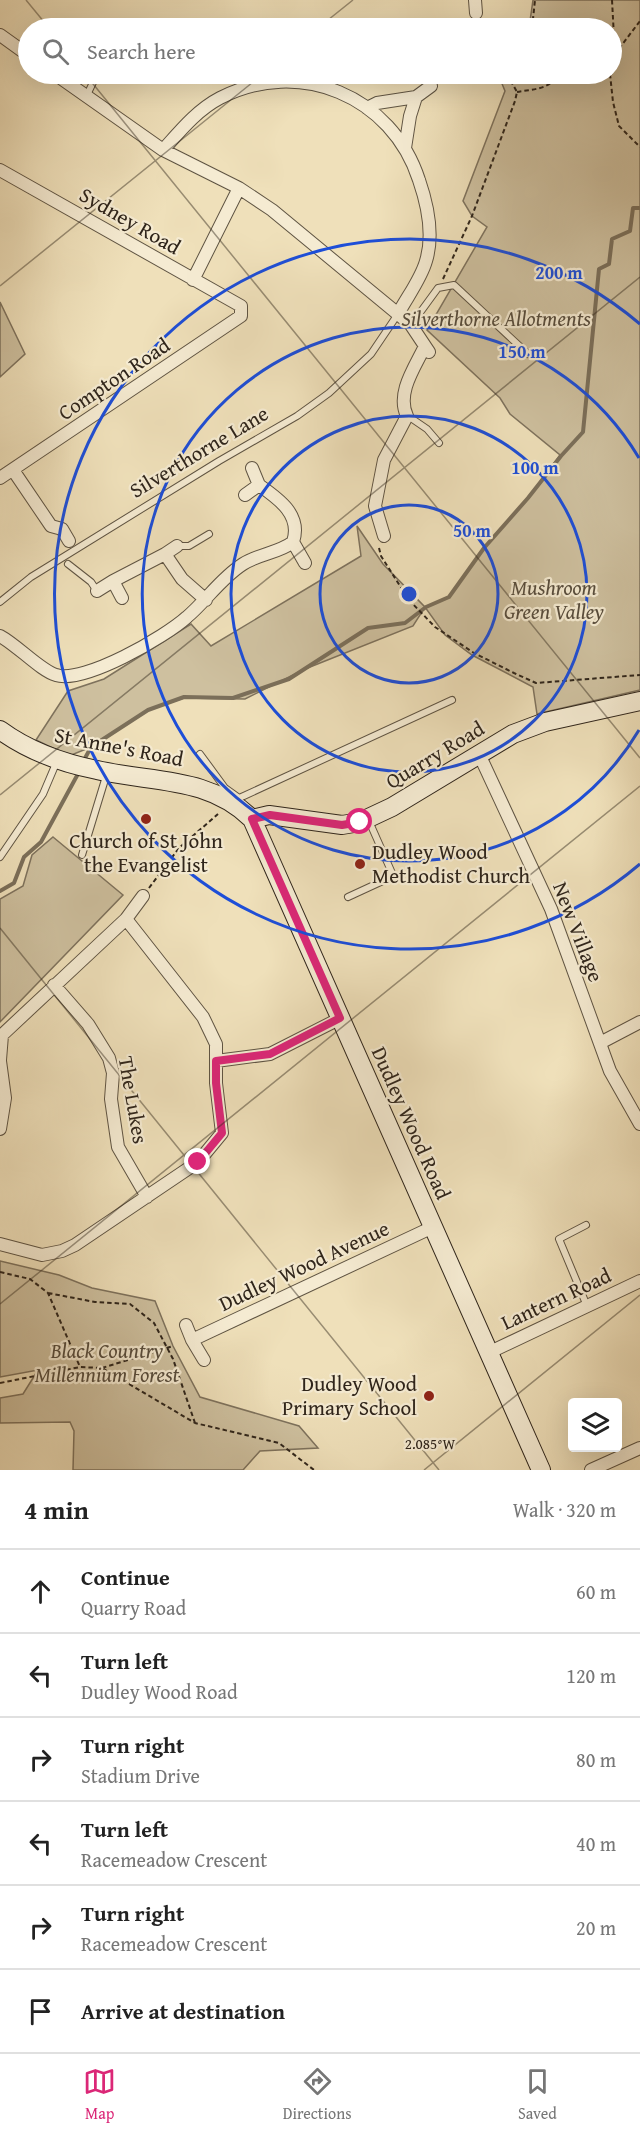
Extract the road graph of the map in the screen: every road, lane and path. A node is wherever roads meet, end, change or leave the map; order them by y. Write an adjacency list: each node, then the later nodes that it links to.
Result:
1 (476, 0): 4 (street)
2 (535, 0): 5 (path)
3 (612, 0): 6 (path)
4 (476, 13)
5 (533, 18)
6 (613, 18)
7 (640, 21): 9 (path)
8 (0, 35): 10 (street)
9 (622, 45)
10 (18, 48)
11 (70, 84): 20 (street)
12 (92, 84): 20 (lane)
13 (256, 84): 25 (street)
14 (315, 84): 22 (street)
15 (513, 84): 19 (path)
16 (549, 84): 19 (path)
17 (612, 84): 23 (path)
18 (431, 86): 21 (street)
19 (517, 92): 29 (path)
20 (87, 95): 25 (street)
21 (416, 97): 22 (street); 24 (street)
22 (367, 108): 24 (street)
23 (640, 147)
24 (405, 148): 31 (street)
25 (163, 150): 27 (street)
26 (0, 170): 28 (street, Sydney Road)
27 (239, 188): 28 (street); 31 (street)
28 (193, 280): 30 (street, Sydney Road)
29 (438, 288): 32 (lane); 33 (lane)
30 (241, 306): 37 (street, Compton Road)
31 (398, 314): 32 (street); 53 (lane, Silverthorne Lane)
32 (411, 325): 34 (street)
33 (528, 354)
34 (407, 416): 35 (lane); 42 (street)
35 (439, 443)
36 (252, 468): 39 (street)
37 (13, 470): 38 (street, Compton Road); 43 (street)
38 (0, 478)
39 (260, 485): 40 (street); 44 (street)
40 (245, 495)
41 (209, 534): 45 (lane)
42 (384, 536)
43 (69, 541)
44 (293, 542): 47 (street); 52 (street)
45 (177, 546): 46 (street)
46 (165, 554): 49 (street); 52 (street)
47 (305, 563)
48 (68, 564): 50 (lane)
49 (113, 581): 50 (street); 51 (street)
50 (97, 591)
51 (122, 598)
52 (206, 600): 55 (street)
53 (0, 602)
54 (415, 605): 56 (path)
55 (0, 636)
56 (640, 675)
57 (453, 700): 64 (lane)
58 (640, 701): 61 (street, Quarry Road)
59 (0, 730): 62 (street, St Anne's Road)
60 (200, 754): 64 (lane)
61 (479, 754): 66 (street, Quarry Road); 75 (street, New Village)
62 (61, 761): 63 (street, St Anne's Road); 68 (lane)
63 (103, 771): 64 (street, St Anne's Road); 67 (lane)
64 (235, 800): 65 (street, Dudley Wood Road); 69 (path)
65 (252, 819): 66 (street, Quarry Road); 73 (street, Dudley Wood Road)
66 (368, 819): 70 (lane)
67 (82, 855)
68 (0, 857)
69 (143, 896): 71 (street)
70 (348, 897)
71 (126, 919): 72 (street); 77 (street)
72 (54, 985): 76 (street); 80 (street, The Lukes)
73 (340, 1018): 77 (street); 82 (street, Dudley Wood Road)
74 (640, 1022): 75 (street)
75 (600, 1043): 78 (street, New Village)
76 (0, 1060): 79 (street)
77 (216, 1061): 80 (street)
78 (640, 1124)
79 (0, 1129)
80 (147, 1197): 83 (street)
81 (586, 1225): 87 (lane)
82 (433, 1227): 89 (street, Dudley Wood Avenue); 92 (street, Dudley Wood Road)
83 (0, 1244)
84 (0, 1272): 86 (path)
85 (640, 1281): 87 (street, Lantern Road)
86 (48, 1293): 91 (path); 94 (path)
87 (587, 1307): 92 (street, Lantern Road)
88 (186, 1324): 89 (street)
89 (192, 1341): 93 (street)
90 (173, 1346): 91 (path)
91 (166, 1347): 95 (path); 97 (path)
92 (488, 1353): 100 (street, Dudley Wood Road)
93 (204, 1360)
94 (80, 1367): 95 (path); 96 (path)
95 (102, 1368): 97 (path)
96 (0, 1383)
97 (195, 1423): 99 (path)
98 (640, 1448): 101 (street)
99 (314, 1470)
100 (541, 1470)
101 (591, 1470)

